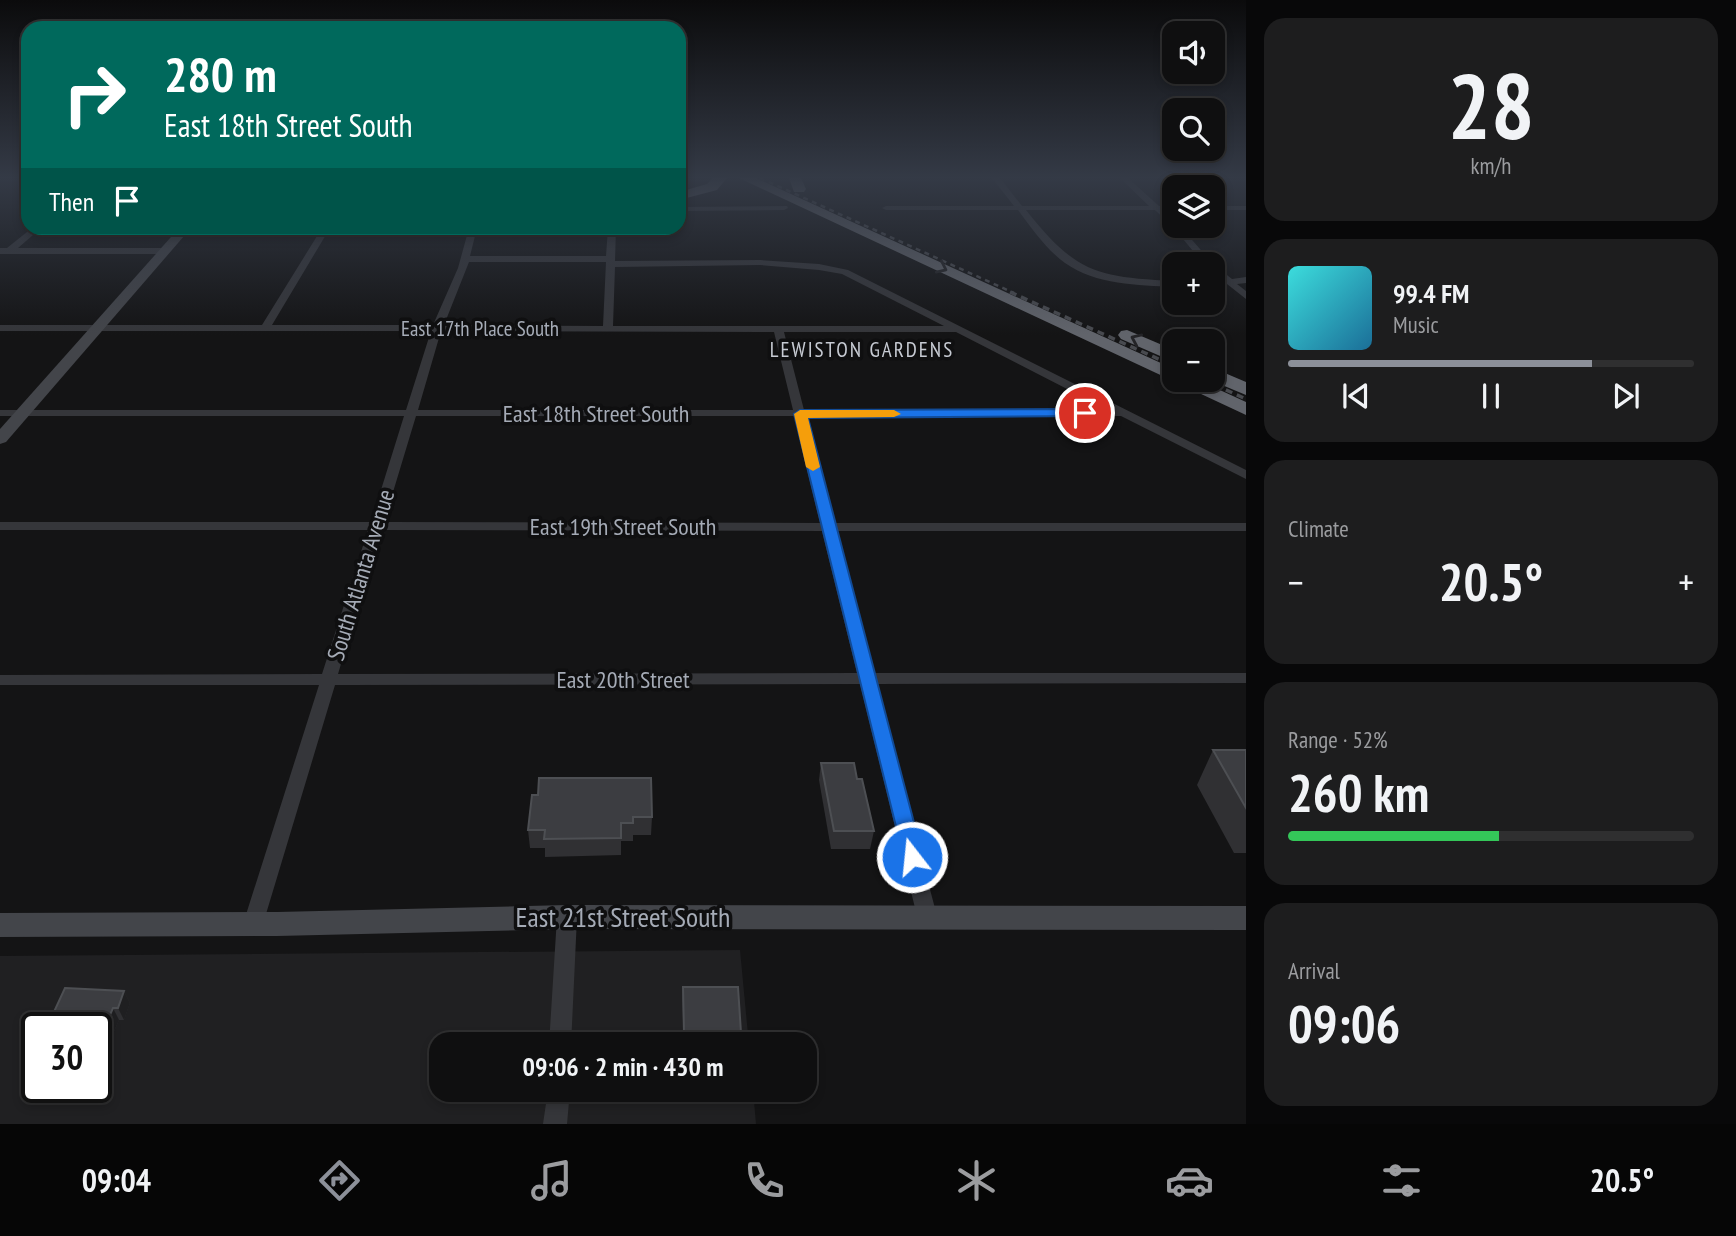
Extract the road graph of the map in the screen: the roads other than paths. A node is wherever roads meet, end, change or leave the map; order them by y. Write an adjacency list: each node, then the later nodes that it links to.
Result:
1 (859, 230): 31 (highway, one-way to 31)
2 (899, 230): 21 (highway)
3 (1037, 230): 19 (street)
4 (27, 235): 10 (street)
5 (179, 235): 11 (main road)
6 (323, 235): 25 (street)
7 (471, 235): 13 (street, South Atlanta Avenue)
8 (612, 235): 14 (street)
9 (1186, 238): 12 (street)
10 (5, 251): 11 (street)
11 (164, 251): 24 (main road)
12 (1199, 252)
13 (464, 259): 14 (street); 26 (street, South Atlanta Avenue)
14 (611, 262): 27 (street); 29 (street)
15 (1225, 278): 18 (street)
16 (1246, 280): 18 (street)
17 (1225, 282): 18 (street)
18 (1230, 282): 20 (street)
19 (1162, 283)
20 (1246, 296)
21 (1061, 306)
22 (1098, 322): 30 (highway, one-way to 22)
23 (0, 328): 24 (street, East 17th Place South)
24 (95, 329): 25 (street, East 17th Place South); 37 (main road)
25 (265, 329): 26 (street, East 17th Place South)
26 (438, 329): 27 (street, East 17th Place South); 38 (street, South Atlanta Avenue)
27 (608, 329): 28 (street, East 17th Place South)
28 (778, 329): 29 (street, East 17th Place South); 40 (street)
29 (960, 329): 39 (street)
30 (1162, 351)
31 (1162, 370)
32 (1225, 379): 33 (highway)
33 (1246, 389)
34 (1209, 392): 35 (highway)
35 (1246, 409)
36 (0, 413): 37 (street, East 18th Street South)
37 (23, 413): 38 (street, East 18th Street South); 41 (main road)
38 (411, 413): 40 (street, East 18th Street South); 44 (street, South Atlanta Avenue)
39 (1124, 413): 40 (street, East 18th Street South); 42 (street)
40 (800, 414): 45 (street)
41 (0, 439)
42 (1246, 475)
43 (0, 526): 44 (street, East 19th Street South)
44 (376, 527): 45 (street, East 19th Street South); 50 (street, South Atlanta Avenue)
45 (828, 527): 46 (street, East 19th Street South); 48 (street)
46 (1246, 527)
47 (1246, 678): 48 (street, East 20th Street)
48 (867, 679): 50 (street, East 20th Street); 52 (street)
49 (0, 680): 50 (street, East 20th Street)
50 (328, 680): 54 (street, South Atlanta Avenue)
51 (566, 916): 52 (main road, East 21st Street South); 54 (main road, East 21st Street South); 56 (street)
52 (927, 916): 53 (main road, East 21st Street South)
53 (1246, 918)
54 (253, 924): 55 (main road, East 21st Street South)
55 (0, 925)
56 (561, 1032)
57 (558, 1102): 58 (street)
58 (555, 1124)

